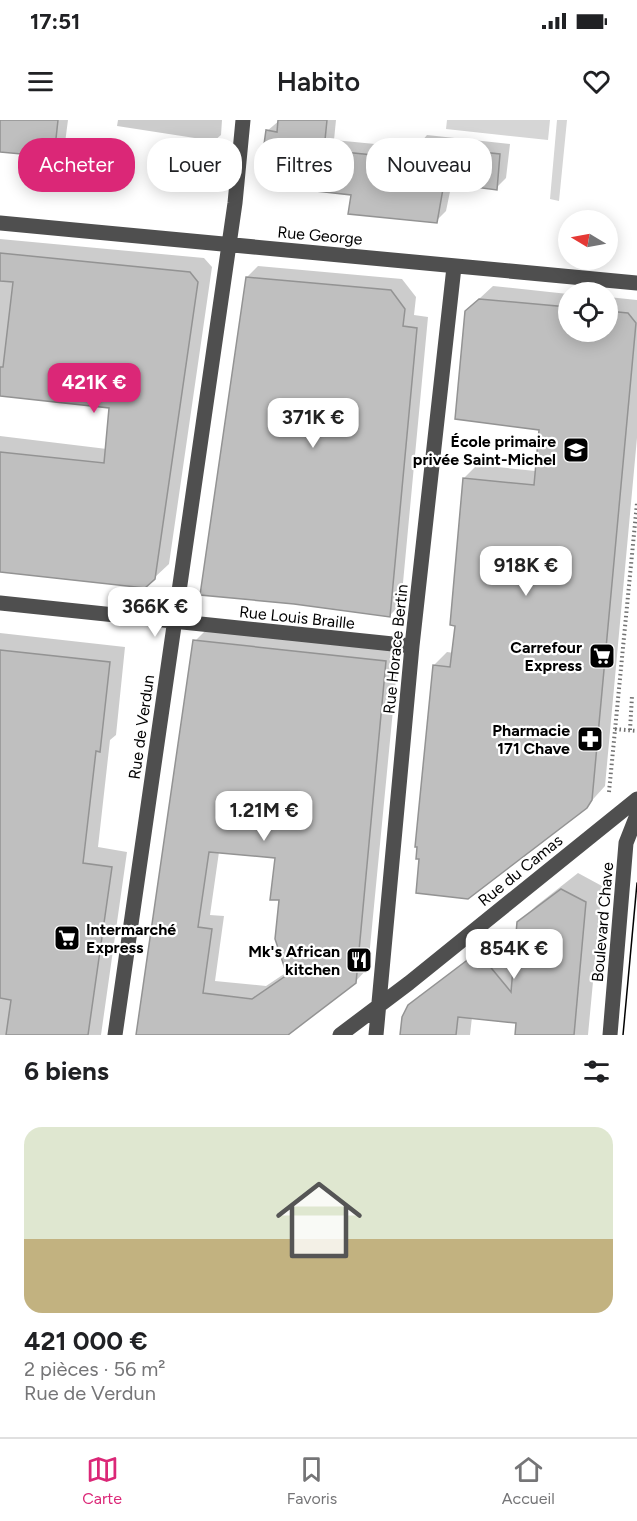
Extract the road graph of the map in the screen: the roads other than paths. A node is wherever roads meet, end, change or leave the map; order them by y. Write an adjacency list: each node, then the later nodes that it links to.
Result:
1 (243, 120): 3 (street, Rue de Verdun)
2 (0, 223): 3 (street, Rue George)
3 (228, 245): 4 (street, Rue George); 7 (street, Rue de Verdun)
4 (454, 267): 5 (street, Rue George); 8 (street, Rue Horace Bertin)
5 (637, 283)
6 (0, 603): 7 (street, Rue Louis Braille)
7 (174, 623): 8 (street, Rue Louis Braille); 12 (street, Rue de Verdun)
8 (412, 646): 11 (street, Rue Horace Bertin)
9 (637, 799): 11 (street, Rue du Camas)
10 (637, 815): 15 (street, Boulevard Chave)
11 (379, 1006): 13 (street, Rue du Camas); 14 (street, Rue Horace Bertin)
12 (115, 1035)
13 (340, 1035)
14 (376, 1035)
15 (610, 1035)

